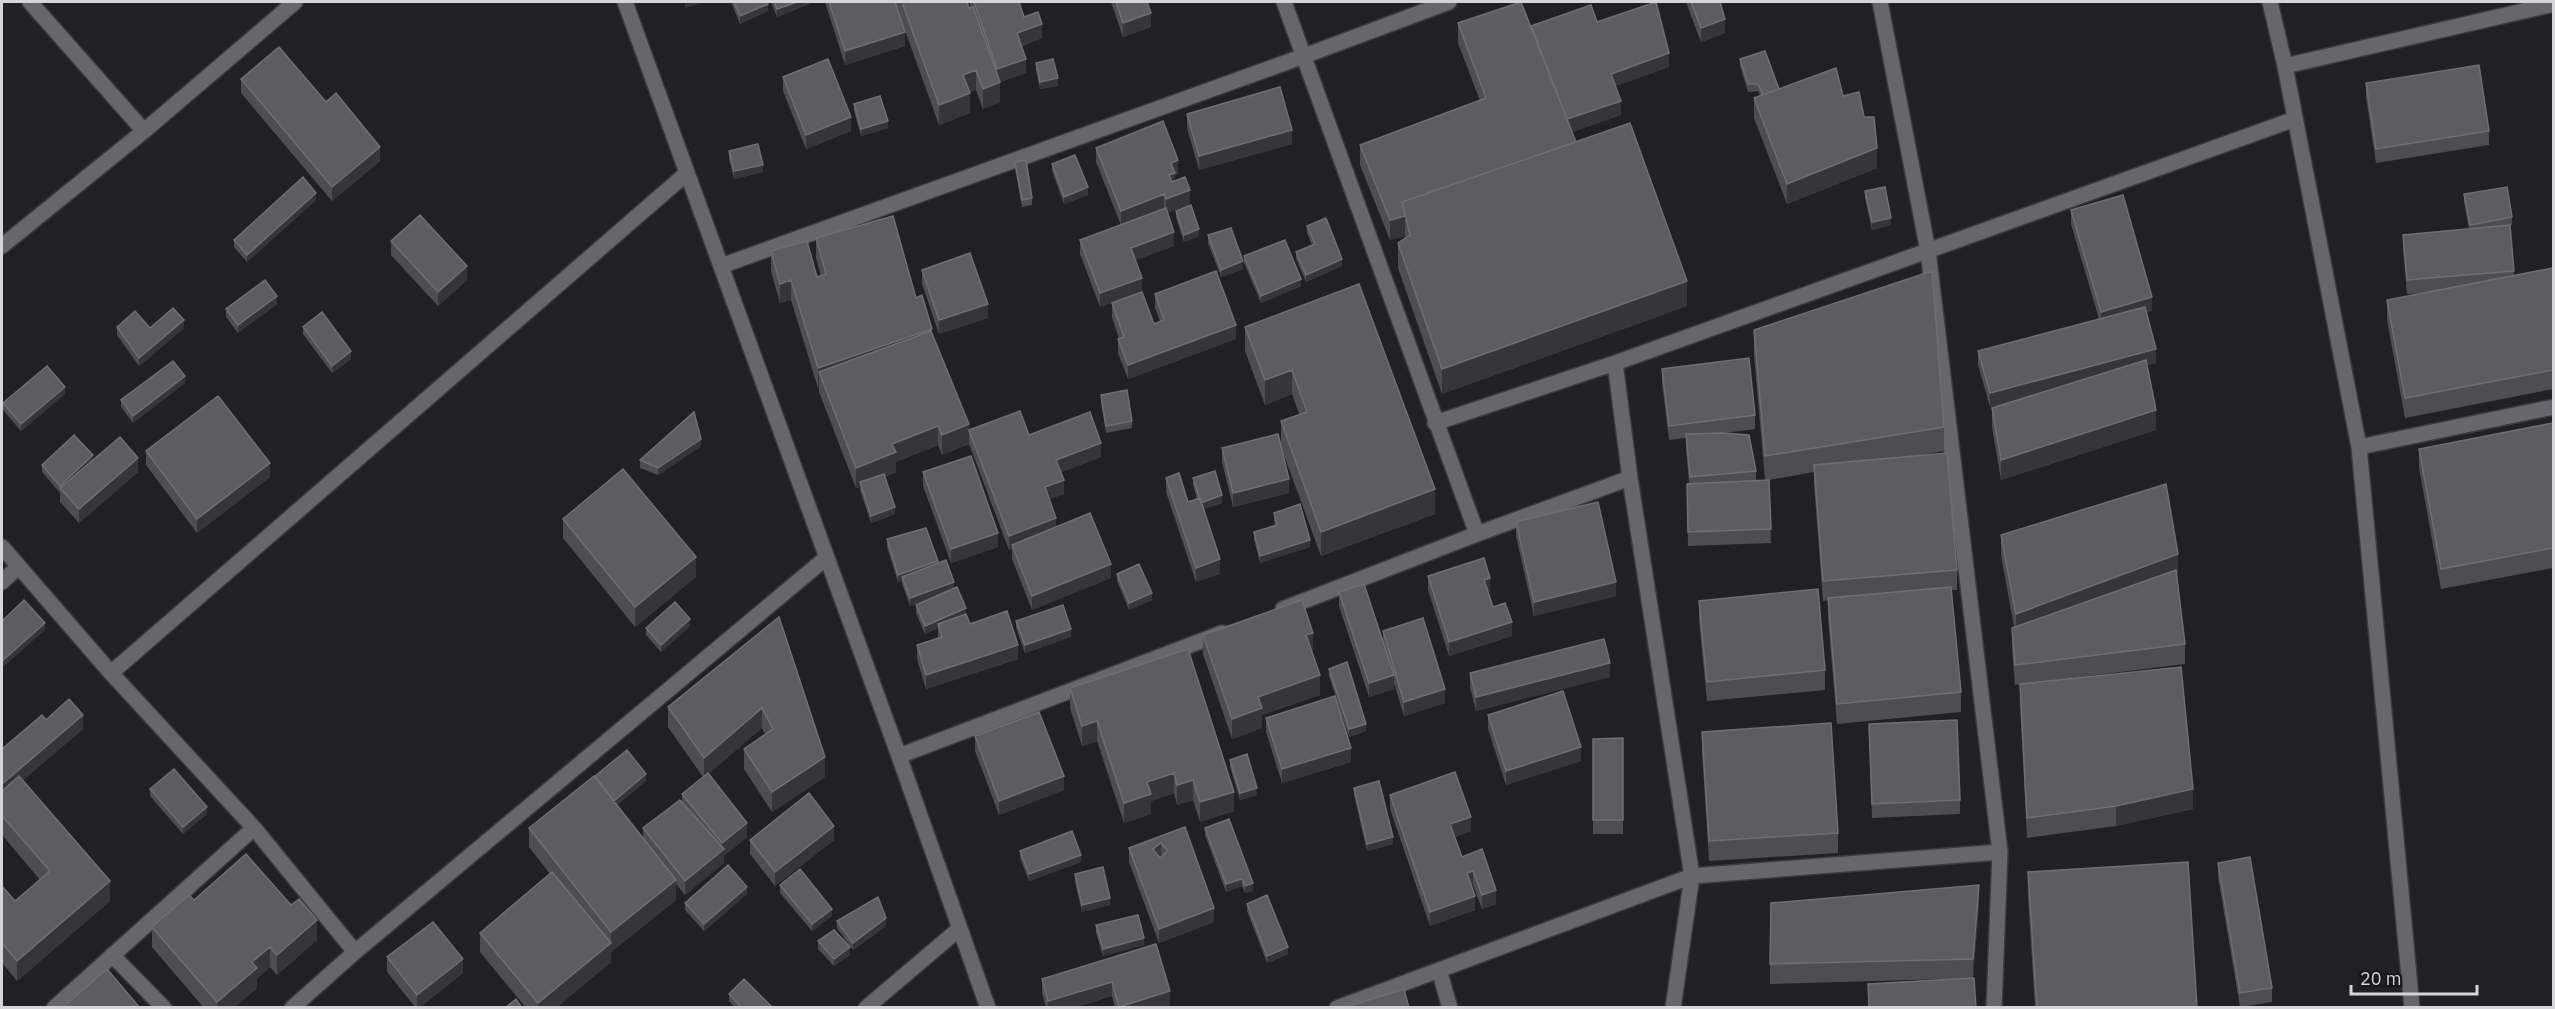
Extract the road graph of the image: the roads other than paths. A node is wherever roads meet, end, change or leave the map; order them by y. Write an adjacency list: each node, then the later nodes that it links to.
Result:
1 (30, 2): 12 (street)
2 (295, 2): 12 (street)
3 (625, 2): 13 (street)
4 (1284, 2): 9 (street)
5 (1449, 2): 9 (street)
6 (1880, 2): 15 (street)
7 (2270, 2): 10 (street)
8 (2553, 4): 10 (street)
9 (1304, 56): 16 (street); 19 (street)
10 (2285, 66): 11 (street)
11 (2295, 119): 15 (street); 20 (street)
12 (144, 131): 14 (street)
13 (687, 173): 16 (street); 29 (street)
14 (2, 246)
15 (1928, 251): 17 (street); 32 (street)
16 (721, 266): 24 (street)
17 (1615, 363): 19 (street); 21 (street)
18 (2553, 407): 20 (street)
19 (1435, 423): 22 (street)
20 (2359, 447): 47 (street)
21 (1630, 478): 22 (street); 33 (street)
22 (1477, 534): 27 (street)
23 (2, 547): 25 (street)
24 (826, 558): 30 (street); 35 (street)
25 (18, 567): 26 (street); 29 (street)
26 (2, 582)
27 (1271, 614)
28 (1239, 627): 30 (street)
29 (111, 672): 31 (street)
30 (899, 756): 34 (street)
31 (254, 828): 35 (street); 36 (street)
32 (2000, 852): 33 (street); 46 (street)
33 (1692, 876): 37 (street); 45 (street)
34 (959, 929): 41 (street); 42 (street)
35 (355, 952): 40 (street)
36 (112, 955): 38 (street); 39 (street)
37 (1439, 970): 43 (street); 44 (street)
38 (54, 1008)
39 (164, 1008)
40 (292, 1008)
41 (867, 1008)
42 (988, 1008)
43 (1337, 1008)
44 (1450, 1008)
45 (1673, 1008)
46 (1994, 1008)
47 (2412, 1008)

